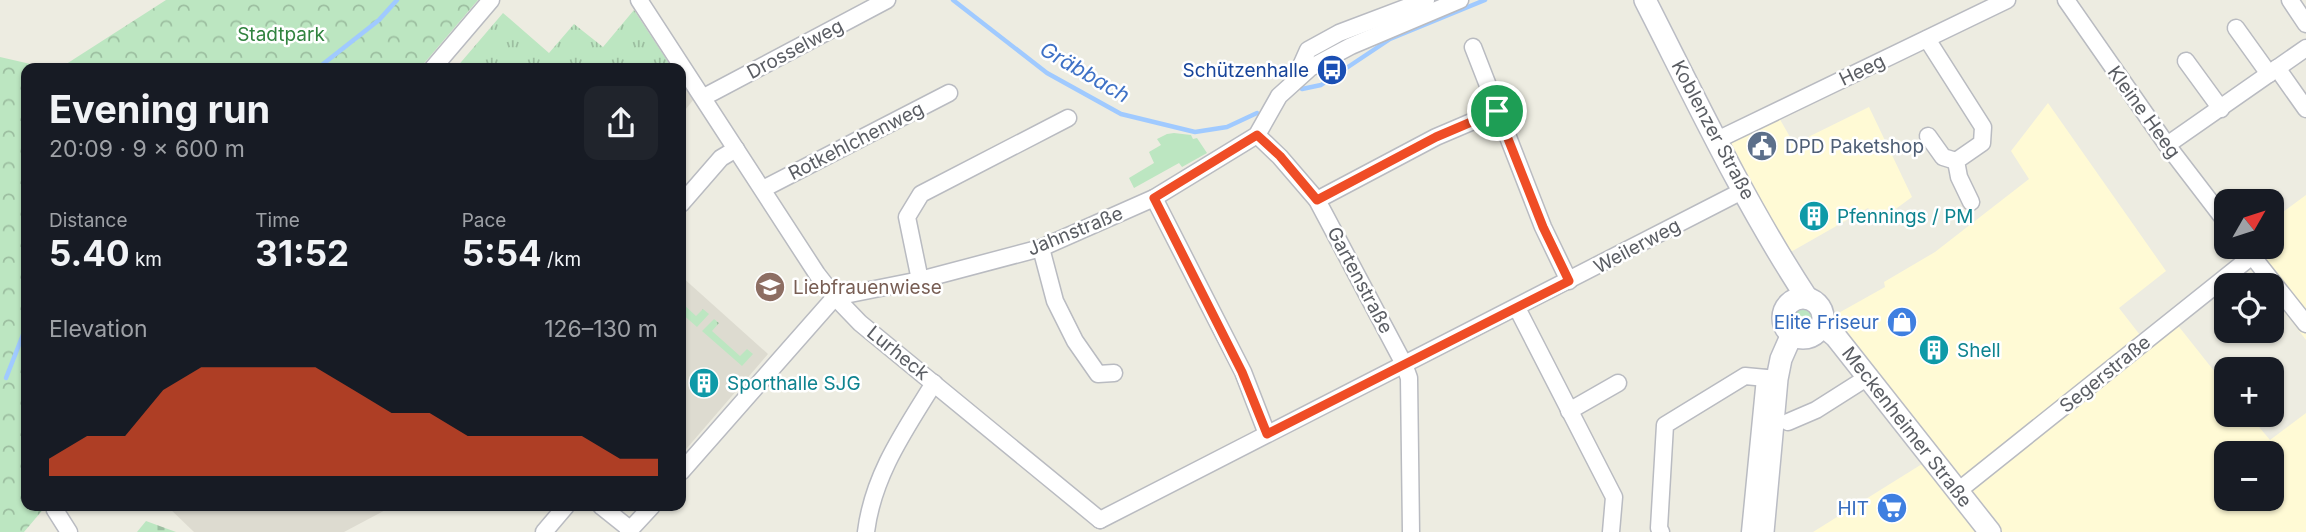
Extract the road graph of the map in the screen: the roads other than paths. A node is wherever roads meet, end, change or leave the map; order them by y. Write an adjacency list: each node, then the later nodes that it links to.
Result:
1 (491, 0): 16 (street)
2 (639, 0): 17 (street, Lurheck)
3 (887, 0): 22 (street, Drosselweg)
4 (1426, 0): 20 (street)
5 (1460, 0): 20 (street)
6 (1645, 0): 29 (main road, Koblenzer Straße)
7 (2007, 0): 12 (street, Heeg)
8 (2066, 0): 30 (street, Kleine Heeg)
9 (2290, 0): 10 (street)
10 (2306, 24)
11 (2236, 28): 19 (street)
12 (1927, 39): 29 (street, Heeg); 32 (street)
13 (1473, 47): 25 (street)
14 (2303, 55): 19 (street)
15 (2186, 61): 23 (street)
16 (437, 63)
17 (681, 63)
18 (686, 70): 22 (street, Lurheck)
19 (2273, 71): 23 (street); 24 (street)
20 (1294, 80): 27 (street)
21 (949, 93): 33 (street, Rotkehlchenweg)
22 (704, 97): 31 (street, Lurheck)
23 (2221, 109): 30 (street)
24 (2306, 109)
25 (1497, 111): 37 (street); 44 (street)
26 (1068, 118): 43 (street)
27 (1257, 135): 36 (street, Jahnstraße); 37 (street, Gartenstraße)
28 (1928, 136): 32 (street)
29 (1717, 140): 34 (main road, Koblenzer Straße)
30 (2167, 145): 39 (street, Kleine Heeg)
31 (736, 149): 33 (street, Lurheck); 35 (street)
32 (1956, 162): 38 (street)
33 (763, 189): 45 (street, Lurheck)
34 (1744, 190): 44 (street, Weilerweg); 46 (main road, Koblenzer Straße)
35 (686, 198)
36 (1154, 198): 40 (street, Jahnstraße); 59 (street)
37 (1317, 200): 51 (street, Gartenstraße)
38 (1971, 202)
39 (2214, 206)
40 (1041, 248): 43 (street, Jahnstraße); 52 (street)
41 (2239, 259): 61 (street, Segerstraße)
42 (2255, 259): 48 (street)
43 (920, 280): 45 (street, Jahnstraße)
44 (1569, 281): 47 (street, Weilerweg)
45 (835, 297): 55 (street, Lurheck); 60 (street)
46 (1798, 301): 49 (main road); 50 (main road)
47 (1517, 307): 51 (street, Weilerweg); 57 (street)
48 (2306, 324)
49 (1822, 325): 50 (main road); 53 (main road, Meckenheimer Straße)
50 (1792, 334): 54 (main road)
51 (1404, 363): 59 (street, Weilerweg); 71 (street, Gartenstraße)
52 (1114, 373)
53 (1868, 377): 58 (street); 61 (main road, Meckenheimer Straße)
54 (1771, 379): 73 (street); 74 (street); 75 (main road)
55 (934, 383): 66 (street, Lurheck); 70 (street)
56 (1618, 383): 57 (street)
57 (1569, 411): 72 (street)
58 (1788, 422)
59 (1267, 434): 66 (street, Weilerweg)
60 (686, 466)
61 (1958, 491): 76 (main road, Meckenheimer Straße)
62 (58, 511): 68 (street)
63 (562, 511): 69 (street)
64 (607, 511): 67 (street)
65 (647, 511): 67 (street)
66 (1101, 526)
67 (629, 531)
68 (69, 532)
69 (544, 532)
70 (866, 532)
71 (1411, 532)
72 (1611, 532)
73 (1661, 532)
74 (1750, 532)
75 (1763, 532)
76 (1990, 532)

